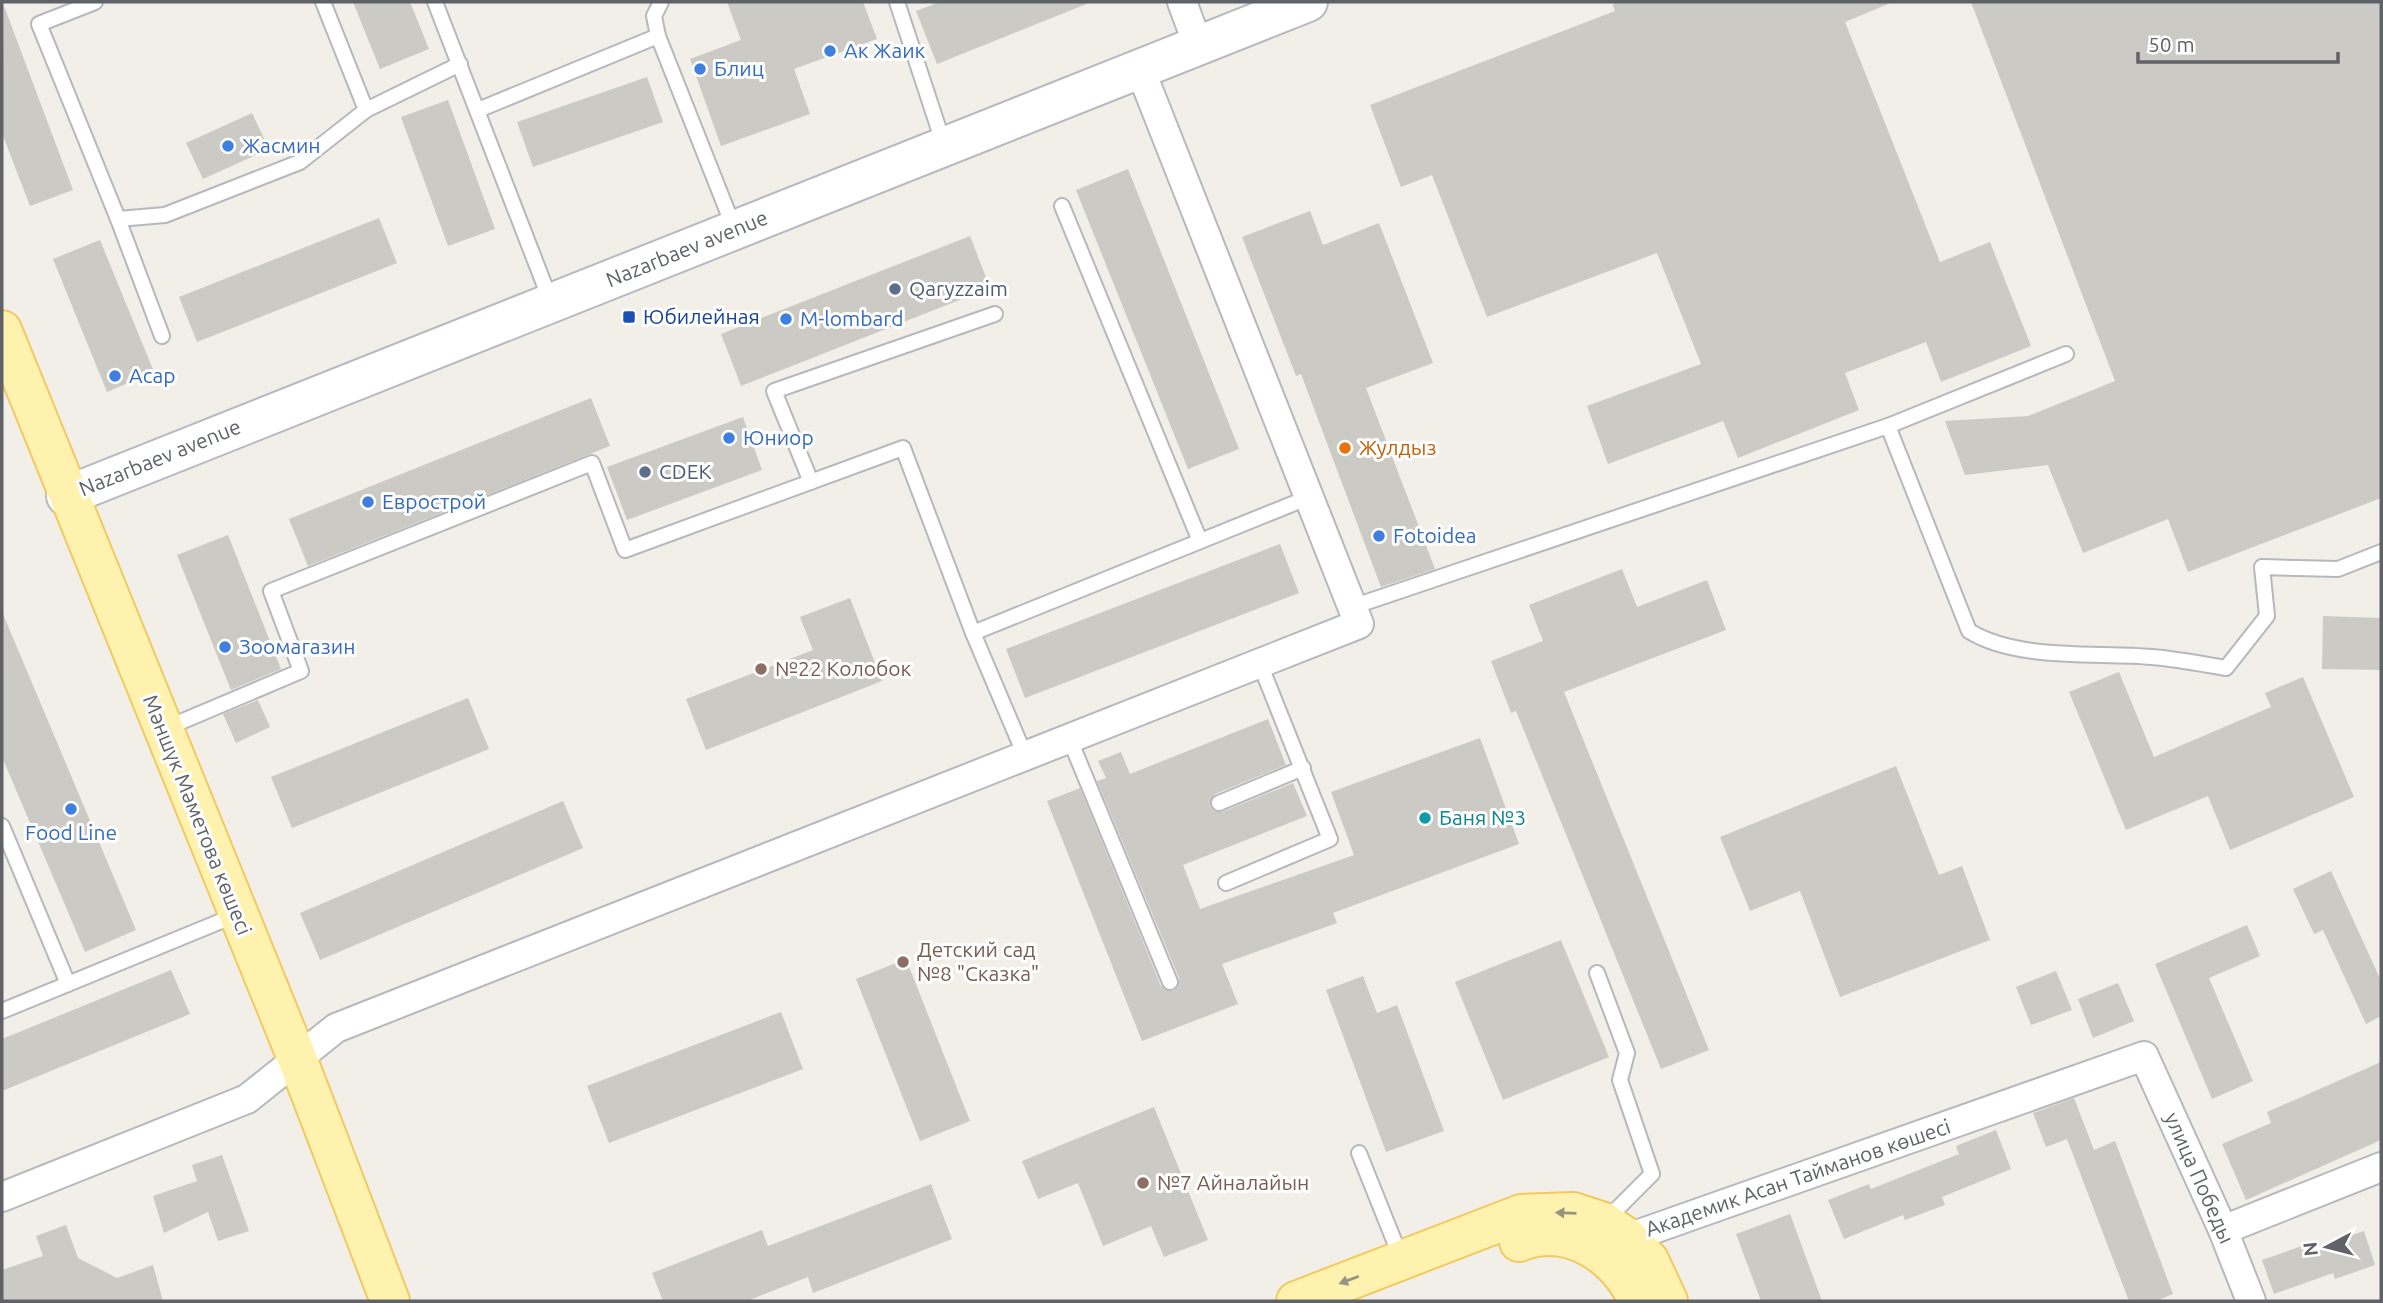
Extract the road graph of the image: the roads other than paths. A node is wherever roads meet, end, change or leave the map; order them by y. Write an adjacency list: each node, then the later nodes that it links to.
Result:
1 (94, 2): 16 (lane)
2 (323, 2): 12 (lane)
3 (435, 2): 10 (lane)
4 (661, 2): 8 (lane)
5 (897, 2): 14 (lane)
6 (1182, 2): 9 (street)
7 (1308, 2): 9 (main road, Nazarbaev avenue)
8 (658, 36): 13 (lane); 17 (lane)
9 (1198, 45): 11 (main road, Nazarbaev avenue)
10 (460, 64): 12 (lane); 13 (lane)
11 (1140, 69): 14 (main road, Nazarbaev avenue); 26 (street)
12 (366, 110): 16 (lane)
13 (478, 110): 18 (lane)
14 (945, 146): 17 (main road, Nazarbaev avenue)
15 (1062, 206): 27 (lane)
16 (118, 219): 21 (lane)
17 (735, 230): 18 (main road, Nazarbaev avenue)
18 (551, 303): 25 (main road, Nazarbaev avenue)
19 (995, 314): 24 (lane)
20 (2, 330): 25 (main road, Мәншүк Мәметова көшесі)
21 (162, 336)
22 (2066, 354): 23 (lane)
23 (1888, 426): 28 (lane); 29 (lane)
24 (811, 482): 30 (lane); 32 (lane)
25 (66, 496): 32 (main road, Мәншүк Мәметова көшесі)
26 (1307, 498): 27 (lane); 29 (street)
27 (1200, 541): 30 (lane)
28 (2381, 552)
29 (1352, 607): 31 (street)
30 (973, 633): 34 (lane)
31 (1260, 664): 33 (street); 35 (lane)
32 (163, 729): 39 (main road, Мәншүк Мәметова көшесі)
33 (1070, 740): 34 (street); 41 (lane)
34 (1026, 758): 45 (street)
35 (1303, 768): 36 (lane); 38 (lane)
36 (1219, 803)
37 (2, 826): 42 (lane)
38 (1226, 883)
39 (237, 914): 42 (lane); 45 (main road, Мәншүк Мәметова көшесі)
40 (1597, 973): 50 (lane)
41 (1170, 982)
42 (68, 984): 43 (lane)
43 (2, 1011)
44 (2144, 1056): 49 (street, улица Победы); 50 (street, Академик Асан Тайманов көшесі)
45 (297, 1058): 48 (street); 52 (main road, Мәншүк Мәметова көшесі)
46 (1359, 1153): 51 (lane)
47 (2381, 1167): 49 (street)
48 (2, 1198)
49 (2223, 1230): 57 (street, улица Победы)
50 (1612, 1238): 51 (main road, one-way to 51); 54 (main road); 55 (main road); 56 (main road)
51 (1402, 1260): 53 (main road, one-way to 53)
52 (390, 1301)
53 (1296, 1301)
54 (1370, 1301)
55 (1638, 1301)
56 (1668, 1301)
57 (2251, 1301)

